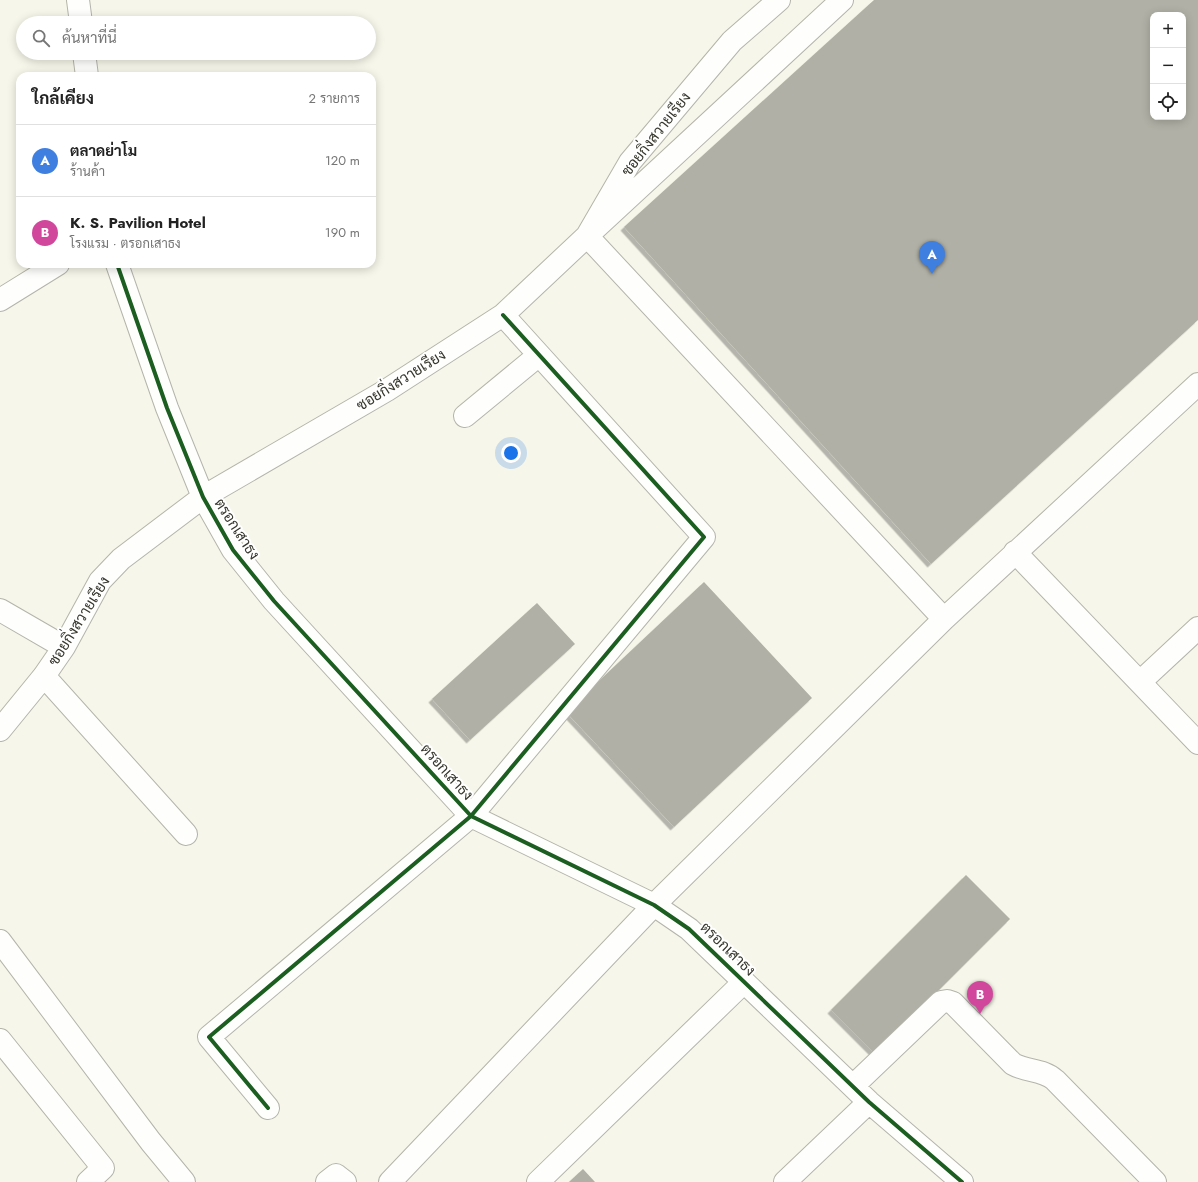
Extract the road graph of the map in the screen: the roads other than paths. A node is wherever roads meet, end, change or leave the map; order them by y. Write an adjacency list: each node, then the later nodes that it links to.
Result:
1 (78, 0): 4 (street)
2 (779, 0): 7 (street, ซอยกิ่งสวายเรียง)
3 (842, 0): 7 (street)
4 (80, 16)
5 (85, 60): 6 (street)
6 (86, 72)
7 (587, 236): 11 (street, ซอยกิ่งสวายเรียง); 18 (street)
8 (52, 268): 10 (street)
9 (118, 268): 15 (street, ตรอกเสาธง)
10 (0, 300)
11 (502, 315): 12 (street); 15 (street, ซอยกิ่งสวายเรียง)
12 (539, 355): 14 (street); 25 (street)
13 (1198, 384): 16 (street)
14 (465, 416)
15 (203, 497): 20 (street, ซอยกิ่งสวายเรียง); 25 (street, ตรอกเสาธง)
16 (1015, 552): 18 (street); 22 (street)
17 (0, 610): 20 (street)
18 (944, 619): 27 (street)
19 (1198, 628): 22 (street)
20 (64, 648): 21 (street, ซอยกิ่งสวายเรียง)
21 (44, 676): 23 (street, ซอยกิ่งสวายเรียง); 26 (street)
22 (1140, 682): 24 (street)
23 (0, 730)
24 (1198, 743)
25 (472, 816): 27 (street, ตรอกเสาธง); 33 (street)
26 (186, 834)
27 (654, 905): 29 (street, ตรอกเสาธง); 38 (street)
28 (0, 941): 35 (street)
29 (744, 982): 31 (street, ตรอกเสาธง); 39 (street)
30 (0, 1040): 34 (street)
31 (853, 1086): 32 (street, ตรอกเสาธง); 42 (street)
32 (869, 1102): 40 (street); 41 (street, ตรอกเสาธง)
33 (268, 1108)
34 (88, 1182)
35 (184, 1182)
36 (327, 1182): 37 (street)
37 (345, 1182)
38 (390, 1182)
39 (538, 1182)
40 (785, 1182)
41 (962, 1182)
42 (1155, 1182)

